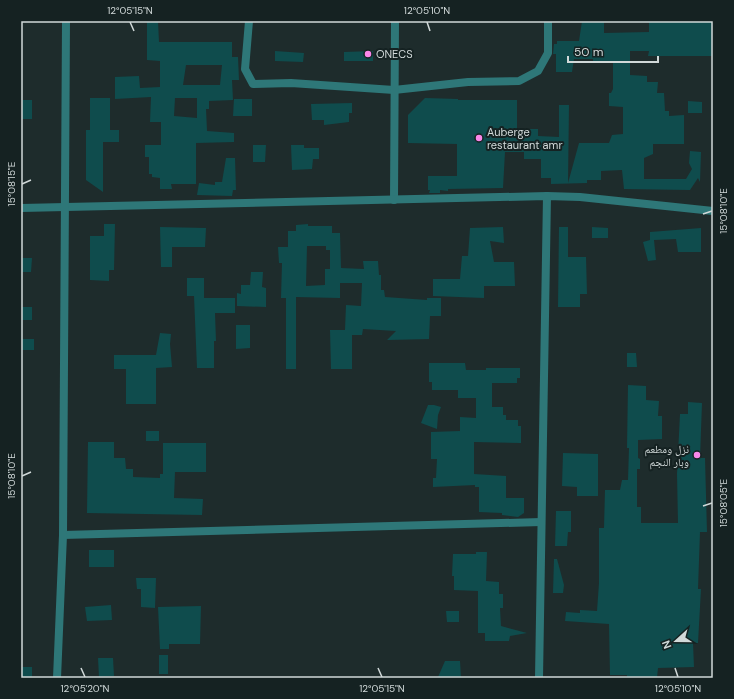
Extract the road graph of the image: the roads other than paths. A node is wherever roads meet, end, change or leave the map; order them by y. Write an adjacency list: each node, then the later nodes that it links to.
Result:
1 (66, 21): 9 (street)
2 (249, 21): 5 (street)
3 (395, 21): 5 (street)
4 (548, 21): 5 (street)
5 (394, 90): 7 (street)
6 (547, 196): 7 (street); 10 (street); 11 (street)
7 (394, 200): 9 (street)
8 (21, 208): 9 (street)
9 (66, 208): 12 (street)
10 (713, 210)
11 (541, 522): 12 (street); 14 (street)
12 (63, 535): 13 (street)
13 (58, 678)
14 (539, 678)

